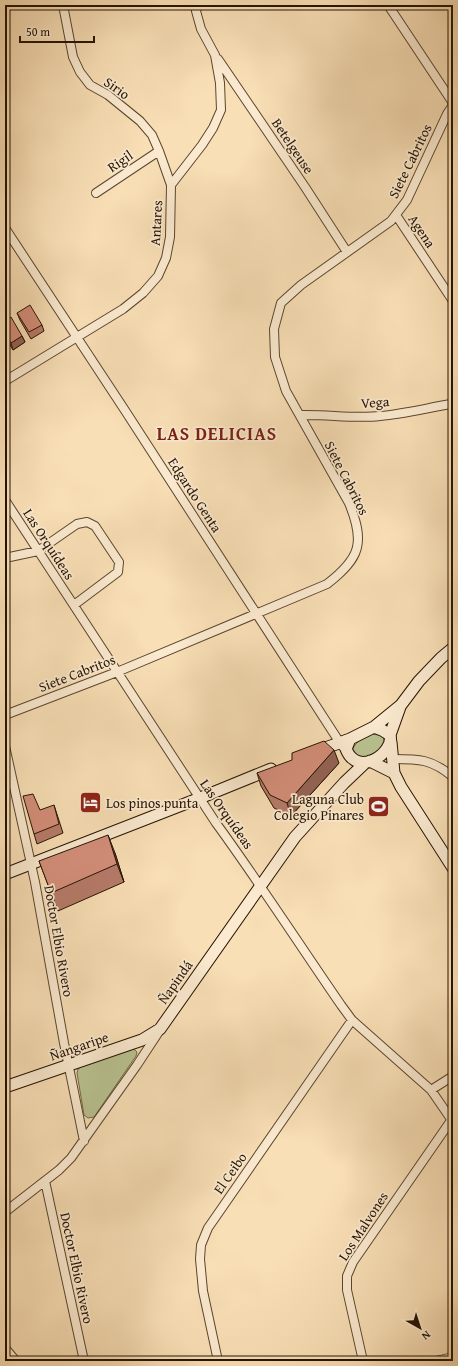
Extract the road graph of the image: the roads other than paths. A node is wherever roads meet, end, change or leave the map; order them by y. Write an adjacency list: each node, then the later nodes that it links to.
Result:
1 (10, 5): 5 (street)
2 (63, 5): 8 (street, Sirio)
3 (198, 5): 6 (street, Antares)
4 (388, 5): 7 (street)
5 (5, 8)
6 (215, 55): 9 (street, Antares); 13 (street, Betelgeuse)
7 (453, 104): 11 (street, Siete Cabritos)
8 (159, 151): 9 (street, Sirio); 10 (street, Rigil)
9 (171, 185): 15 (street, Antares)
10 (96, 193)
11 (396, 215): 13 (street, Siete Cabritos); 14 (street, Agena)
12 (5, 228): 15 (street, Edgardo Genta)
13 (347, 252): 18 (street, Siete Cabritos)
14 (453, 301)
15 (77, 338): 16 (street, Antares); 23 (street, Edgardo Genta)
16 (5, 381)
17 (452, 404): 18 (street, Vega)
18 (300, 415): 23 (street, Siete Cabritos)
19 (5, 500): 20 (street, Las Orquídeas)
20 (38, 551): 21 (street); 22 (street, Las Orquídeas); 22 (street)
21 (5, 558)
22 (74, 605): 25 (street, Las Orquídeas)
23 (256, 614): 25 (street, Siete Cabritos); 30 (street, Edgardo Genta)
24 (453, 648): 26 (street)
25 (117, 672): 27 (street, Siete Cabritos); 38 (street, Las Orquídeas)
26 (401, 705): 28 (street); 29 (street)
27 (5, 715)
28 (374, 728): 29 (street); 30 (street)
29 (391, 739): 33 (street); 34 (street)
30 (344, 740): 32 (street); 34 (street)
31 (5, 746): 39 (street, Doctor Elbio Rivero)
32 (310, 753)
33 (393, 759): 36 (street); 37 (street)
34 (367, 762): 36 (street); 42 (street, Ñapindá)
35 (281, 765): 38 (street)
36 (394, 772): 40 (street)
37 (453, 778)
38 (200, 798): 39 (street); 42 (street, Las Orquídeas)
39 (32, 864): 41 (street); 45 (street, Doctor Elbio Rivero)
40 (453, 868)
41 (5, 874)
42 (260, 886): 43 (street, Las Orquídeas); 44 (street, Ñapindá)
43 (352, 1020): 48 (street, Las Orquídeas); 57 (street, El Ceibo)
44 (160, 1029): 45 (street, Ñangaripe); 50 (street, Ñapindá)
45 (69, 1065): 47 (street, Ñangaripe); 50 (street, Doctor Elbio Rivero)
46 (453, 1076): 48 (street)
47 (5, 1087)
48 (431, 1090): 49 (street, Las Orquídeas)
49 (452, 1121): 58 (street, Los Malvones)
50 (84, 1141): 51 (street, Ñapindá)
51 (45, 1181): 52 (street, Ñapindá); 56 (street, Doctor Elbio Rivero)
52 (5, 1212)
53 (5, 1348): 55 (street)
54 (453, 1358): 59 (street)
55 (16, 1361)
56 (84, 1361)
57 (218, 1361)
58 (363, 1361)
59 (436, 1361)

